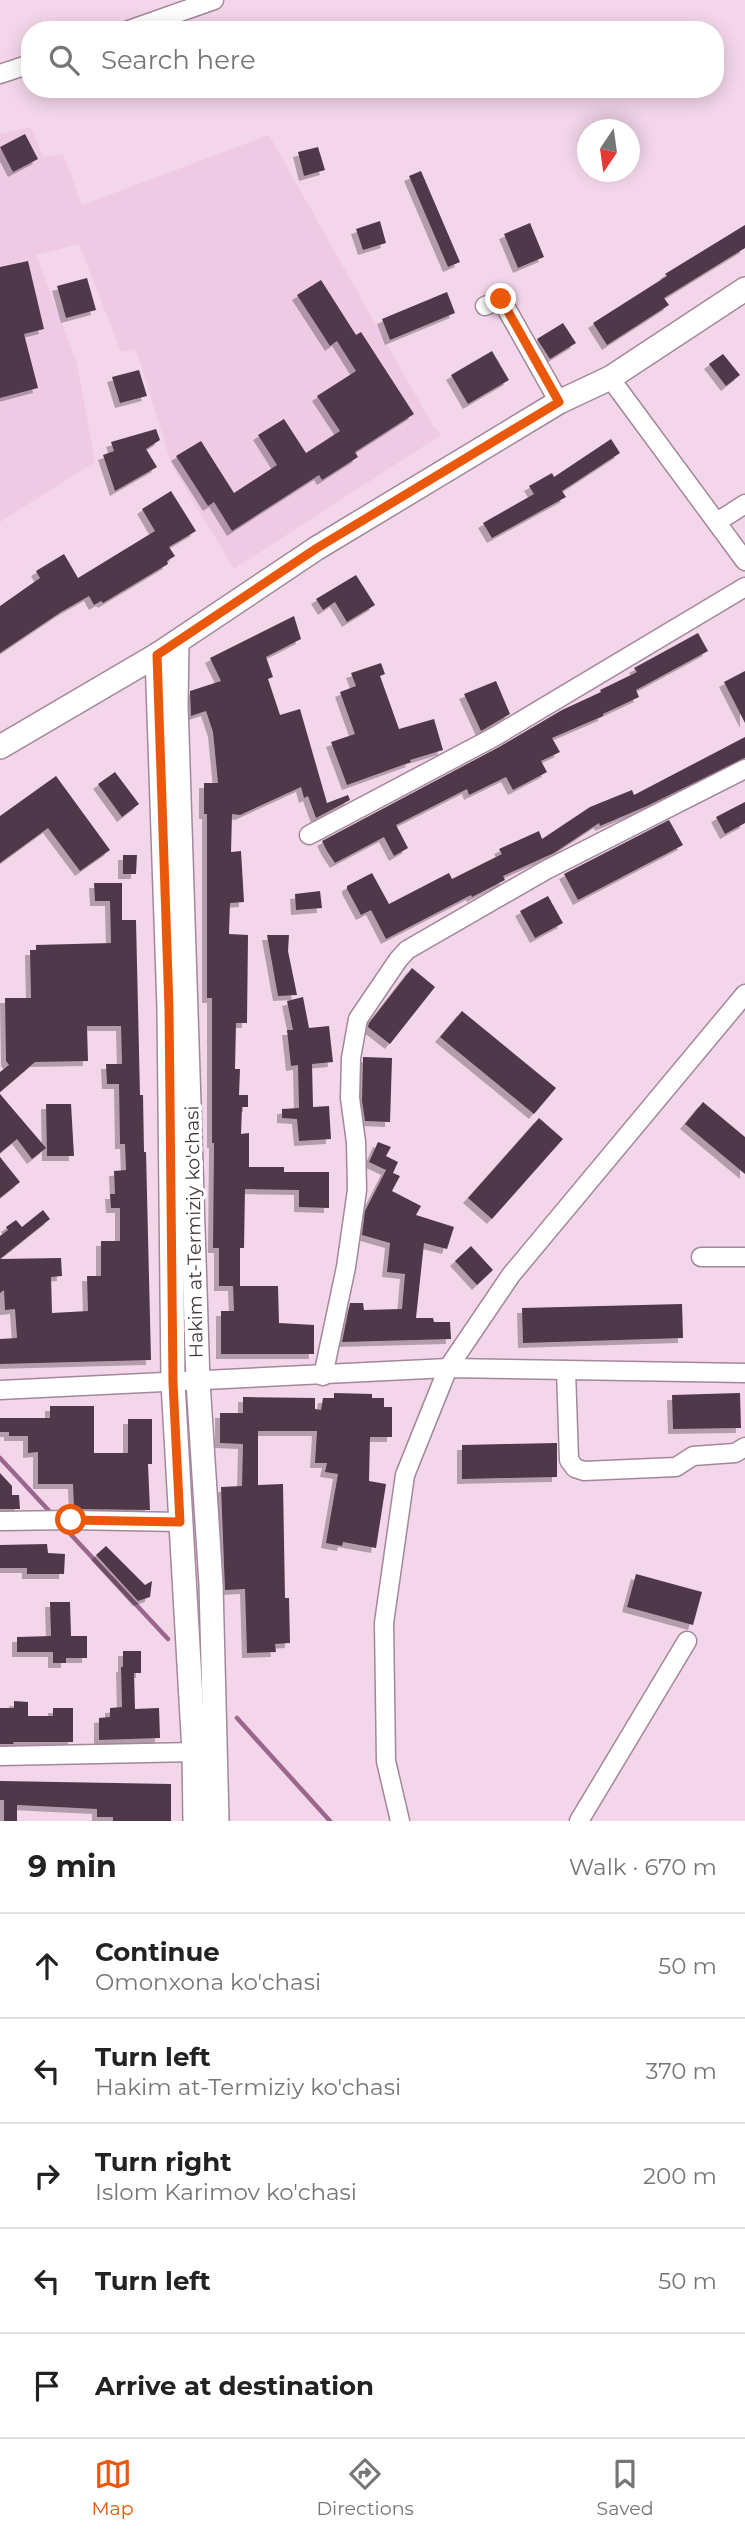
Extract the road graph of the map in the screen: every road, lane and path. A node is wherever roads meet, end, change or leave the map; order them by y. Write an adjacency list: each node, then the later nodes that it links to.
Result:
1 (214, 0): 2 (street)
2 (190, 4): 3 (street)
3 (149, 21)
4 (21, 67): 5 (street)
5 (0, 74)
6 (745, 289): 8 (main road)
7 (485, 306): 9 (street)
8 (610, 378): 9 (main road); 11 (street)
9 (559, 402): 14 (main road)
10 (745, 503): 11 (street)
11 (716, 522): 12 (street)
12 (745, 561)
13 (745, 587): 18 (street)
14 (177, 642): 15 (main road); 26 (main road, Hakim at-Termiziy ko'chasi)
15 (157, 655): 16 (main road); 27 (main road, Hakim at-Termiziy ko'chasi)
16 (0, 747)
17 (745, 769): 25 (street)
18 (310, 835)
19 (745, 994): 22 (street)
20 (701, 1257): 21 (street)
21 (745, 1257)
22 (448, 1368): 23 (street); 25 (street); 37 (street)
23 (566, 1370): 24 (street); 29 (street)
24 (745, 1373)
25 (323, 1376): 26 (street)
26 (198, 1382): 27 (street); 36 (main road, Hakim at-Termiziy ko'chasi)
27 (173, 1383): 28 (street); 31 (main road, Hakim at-Termiziy ko'chasi)
28 (0, 1390)
29 (745, 1447)
30 (0, 1521): 31 (street)
31 (180, 1522): 33 (main road, Hakim at-Termiziy ko'chasi)
32 (687, 1641): 38 (street)
33 (194, 1752): 34 (street); 35 (main road, Hakim at-Termiziy ko'chasi)
34 (0, 1756)
35 (195, 1821)
36 (216, 1821)
37 (400, 1821)
38 (579, 1821)

